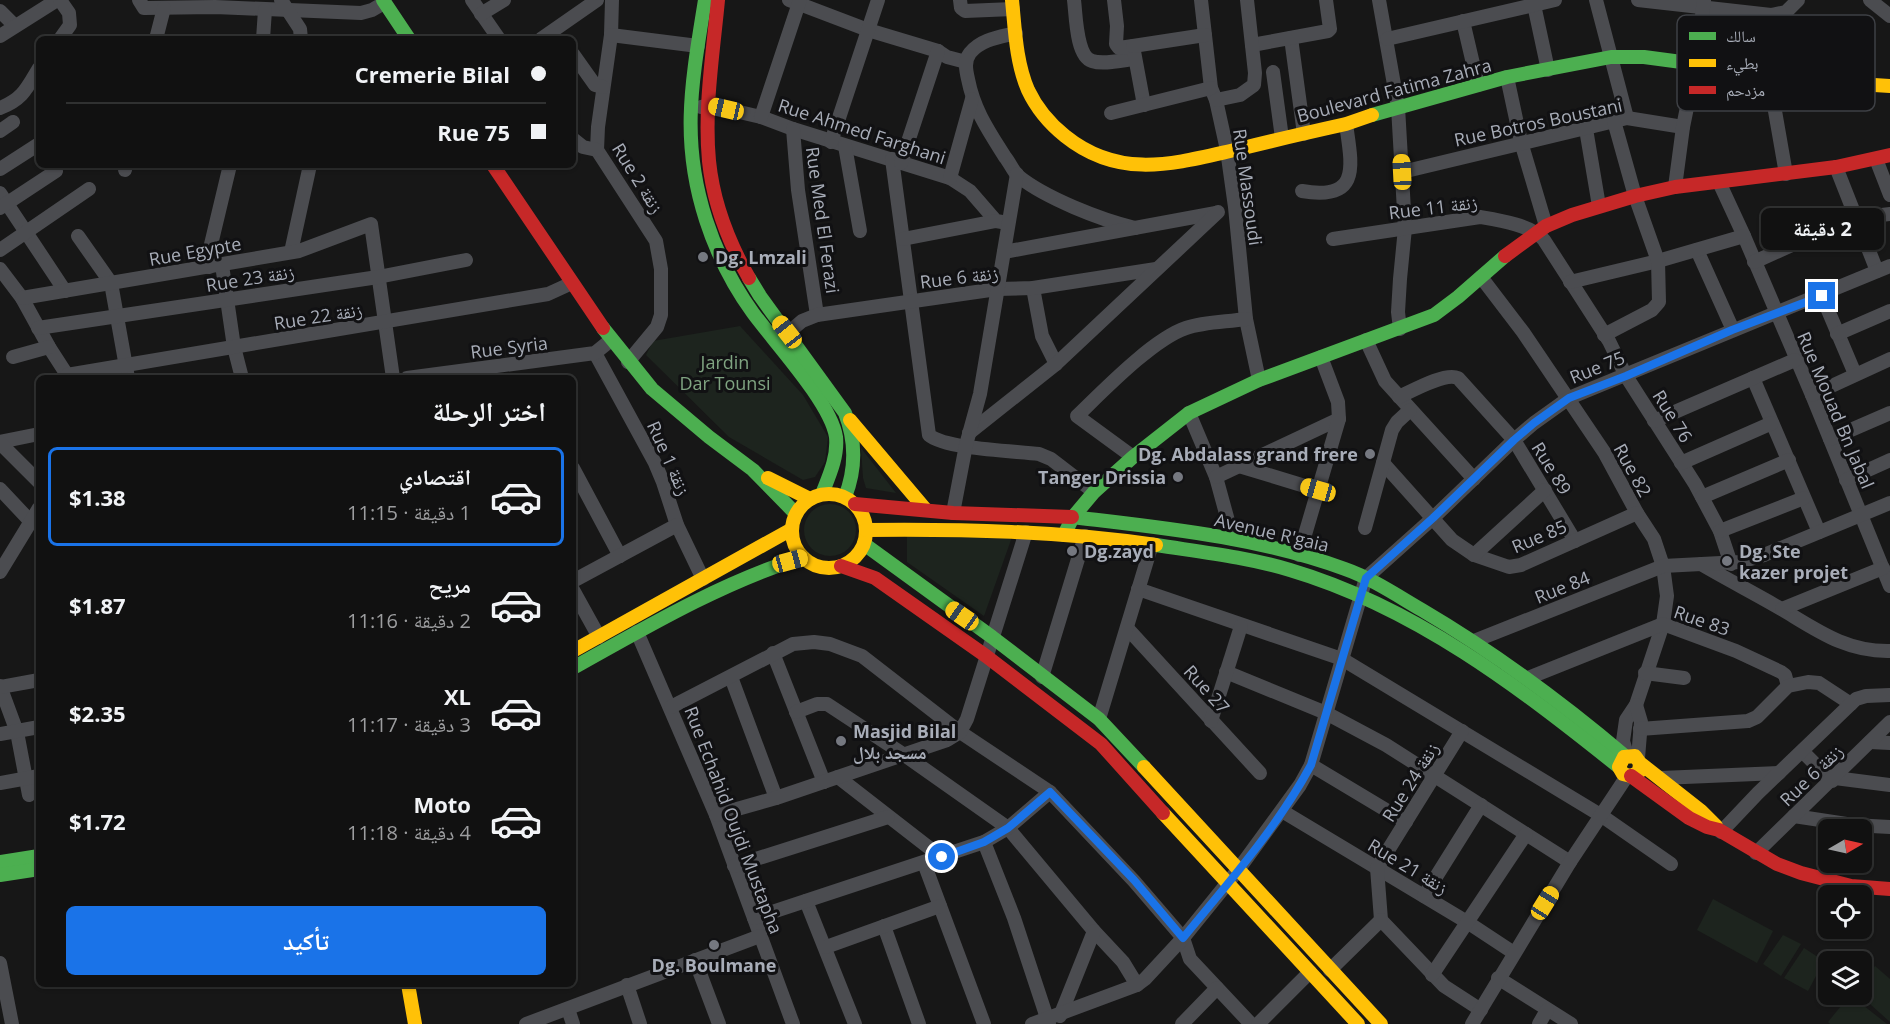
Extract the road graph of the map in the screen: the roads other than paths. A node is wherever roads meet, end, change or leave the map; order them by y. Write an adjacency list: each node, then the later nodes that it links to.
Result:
1 (58, 0): 35 (street); 42 (street)
2 (472, 0): 32 (street)
3 (504, 0): 32 (street)
4 (597, 0): 38 (street)
5 (612, 0): 39 (street, Rue 2 زنقة)
6 (705, 0): 51 (main road)
7 (718, 0): 68 (main road)
8 (878, 0): 36 (street)
9 (960, 0): 27 (street)
10 (1074, 0): 53 (street)
11 (1114, 0): 53 (street)
12 (1201, 0): 40 (street, Rue Massoudi)
13 (1247, 0): 50 (street)
14 (1326, 0): 48 (street)
15 (1379, 0): 49 (street)
16 (1555, 0): 23 (street)
17 (1596, 0): 54 (street)
18 (1641, 0): 24 (street)
19 (1870, 0): 33 (street)
20 (384, 1): 28 (street); 46 (main road)
21 (796, 1): 36 (street); 76 (street)
22 (1795, 1): 24 (street)
23 (1533, 3): 34 (street); 58 (street)
24 (1704, 3)
25 (141, 4): 29 (street)
26 (213, 4): 29 (street); 31 (street)
27 (1012, 4): 37 (main road, Boulevard Fatima Zahra)
28 (285, 6): 31 (street); 45 (street)
29 (164, 8): 43 (street)
30 (0, 10): 35 (street)
31 (265, 10): 44 (street)
32 (481, 14): 47 (street)
33 (1890, 16)
34 (1463, 21): 49 (street); 62 (street)
35 (15, 26): 41 (street)
36 (868, 30): 52 (street); 87 (street)
37 (1016, 33): 57 (street); 92 (main road, Boulevard Fatima Zahra)
38 (559, 34)
39 (611, 35): 51 (street); 65 (street, Rue 2 زنقة)
40 (1205, 35): 53 (street); 66 (street, Rue Massoudi)
41 (0, 36)
42 (62, 36)
43 (157, 36)
44 (263, 36)
45 (301, 36)
46 (407, 36)
47 (498, 36)
48 (1290, 38): 50 (street); 84 (street)
49 (1387, 39): 70 (street)
50 (1252, 45): 66 (street)
51 (698, 46): 72 (main road)
52 (938, 51): 57 (street); 95 (street)
53 (1134, 52): 69 (street)
54 (1611, 57): 56 (main road, Boulevard Fatima Zahra); 58 (main road, Boulevard Fatima Zahra); 77 (street)
55 (576, 58): 65 (street)
56 (1677, 61)
57 (966, 62): 67 (street)
58 (1548, 70): 61 (main road, Boulevard Fatima Zahra)
59 (1273, 72): 85 (street)
60 (36, 73): 71 (street)
61 (1507, 77): 62 (main road, Boulevard Fatima Zahra); 88 (street, Rue 76)
62 (1478, 85): 70 (main road, Boulevard Fatima Zahra)
63 (1875, 85): 64 (main road, Boulevard Fatima Zahra)
64 (1890, 86)
65 (603, 87): 91 (street, Rue 2 زنقة)
66 (1214, 94): 69 (street); 92 (street, Rue Massoudi)
67 (972, 99): 103 (street); 105 (street)
68 (709, 105): 72 (street, Rue Ahmed Farghani); 76 (street, Rue Ahmed Farghani); 161 (main road)
69 (1144, 105): 75 (street)
70 (1398, 107): 79 (main road, Boulevard Fatima Zahra); 102 (street)
71 (0, 108)
72 (690, 109): 166 (main road)
73 (1686, 111): 80 (street)
74 (1775, 111): 104 (street)
75 (1112, 113)
76 (761, 117): 81 (street, Rue Ahmed Farghani)
77 (1621, 119): 80 (street, Rue Botros Boustani); 82 (street, Rue Botros Boustani); 111 (street)
78 (13, 122): 83 (street)
79 (1346, 124): 84 (main road, Boulevard Fatima Zahra); 109 (street)
80 (1683, 127): 107 (street)
81 (793, 129): 87 (street, Rue Ahmed Farghani); 154 (street, Rue Med El Ferazi)
82 (1586, 129): 88 (street, Rue Botros Boustani); 113 (street)
83 (0, 131)
84 (1304, 134): 85 (main road, Boulevard Fatima Zahra)
85 (1282, 138): 92 (main road, Boulevard Fatima Zahra)
86 (576, 141): 91 (street)
87 (831, 142): 90 (street, Rue Ahmed Farghani)
88 (1521, 142): 102 (street, Rue Botros Boustani); 121 (street, Rue 76)
89 (36, 146): 100 (street)
90 (845, 146): 95 (street, Rue Ahmed Farghani); 122 (street)
91 (597, 150): 174 (street, Rue 2 زنقة)
92 (1227, 150): 114 (street, Rue Massoudi)
93 (1890, 155): 94 (main road)
94 (1876, 159): 96 (main road); 110 (street)
95 (897, 161): 105 (street, Rue Ahmed Farghani); 126 (street)
96 (1836, 167): 104 (main road); 117 (street)
97 (229, 168): 135 (street)
98 (309, 168): 130 (street)
99 (495, 168): 143 (main road)
100 (0, 169)
101 (56, 171): 112 (street)
102 (1402, 172): 120 (street)
103 (1017, 174): 118 (street); 119 (street)
104 (1786, 174): 106 (main road)
105 (950, 178): 118 (street, Rue Ahmed Farghani)
106 (1719, 182): 107 (main road); 125 (street, Rue Mouad Bn Jabal)
107 (1675, 187): 111 (main road)
108 (89, 189): 123 (street)
109 (1302, 191)
110 (1890, 195)
111 (1635, 196): 113 (main road); 133 (street)
112 (2, 201): 123 (street)
113 (1599, 206): 121 (main road)
114 (1236, 207): 115 (street); 156 (street, Rue Massoudi)
115 (1218, 212): 119 (street); 137 (street)
116 (1890, 214): 117 (street)
117 (1855, 218): 134 (street); 138 (street)
118 (1002, 222): 126 (street); 131 (street)
119 (1135, 228): 131 (street)
120 (1405, 228): 121 (street, Rue 11 زنقة); 127 (street, Rue 11 زنقة); 159 (street)
121 (1541, 229): 140 (main road); 141 (street, Rue 76)
122 (860, 231)
123 (26, 232): 128 (street); 147 (street)
124 (78, 236): 142 (street)
125 (1744, 236): 129 (street); 134 (street, Rue Mouad Bn Jabal)
126 (903, 239): 151 (street)
127 (1333, 239)
128 (0, 250)
129 (1697, 250): 133 (street); 160 (street)
130 (291, 252): 135 (street, Rue Egypte); 139 (street, Rue Egypte)
131 (1004, 252): 146 (street)
132 (466, 260): 139 (street, Rue 23 زنقة)
133 (1658, 261): 141 (street); 163 (street)
134 (1754, 262): 153 (street, Rue Mouad Bn Jabal)
135 (216, 266): 142 (street, Rue Egypte); 150 (street)
136 (0, 269): 144 (street)
137 (1156, 269): 145 (street, Rue 6 زنقة); 175 (street)
138 (1884, 269): 148 (street, Rue 75)
139 (378, 277): 150 (street, Rue 23 زنقة); 157 (street)
140 (1481, 278): 159 (main road); 189 (street, Rue 82)
141 (1570, 282): 163 (street, Rue 76)
142 (111, 283): 147 (street, Rue Egypte); 155 (street)
143 (572, 283): 157 (street, Rue 22 زنقة); 164 (main road)
144 (4, 284): 149 (street)
145 (1033, 288): 146 (street, Rue 6 زنقة); 175 (street)
146 (997, 289): 151 (street, Rue 6 زنقة); 198 (street)
147 (65, 291): 149 (street, Rue Egypte)
148 (1822, 296): 153 (street, Rue 75); 162 (street)
149 (22, 298): 158 (street)
150 (227, 300): 155 (street, Rue 23 زنقة); 168 (street)
151 (912, 301): 154 (street, Rue 6 زنقة); 198 (street)
152 (1890, 311): 162 (street)
153 (1776, 312): 160 (street, Rue 75); 173 (street, Rue Mouad Bn Jabal)
154 (817, 315): 161 (street, Rue 6 زنقة)
155 (117, 317): 158 (street, Rue 23 زنقة); 176 (street)
156 (1246, 320): 186 (street, Rue Massoudi); 202 (street)
157 (385, 323): 168 (street, Rue 22 زنقة); 182 (street)
158 (38, 328): 167 (street)
159 (1400, 329): 165 (main road)
160 (1732, 330): 184 (street, Rue 75)
161 (787, 332): 166 (street, Rue 6 زنقة); 193 (main road)
162 (1837, 334): 178 (street)
163 (1604, 335): 184 (street, Rue 76)
164 (611, 340): 169 (street); 174 (main road)
165 (1366, 340): 171 (main road); 188 (street)
166 (776, 344): 218 (main road)
167 (49, 347): 170 (street); 179 (street)
168 (234, 347): 176 (street, Rue 22 زنقة); 181 (street)
169 (595, 353): 177 (street, Rue Syria); 232 (street, Rue 1 زنقة)
170 (13, 357)
171 (1321, 357): 186 (main road); 194 (street)
172 (1890, 359): 178 (street)
173 (1795, 360): 185 (street); 187 (street, Rue Mouad Bn Jabal)
174 (628, 362): 208 (main road)
175 (1056, 364): 198 (street)
176 (126, 371): 180 (street, Rue 22 زنقة)
177 (468, 374): 183 (street, Rue Syria)
178 (1855, 374): 187 (street)
179 (67, 375)
180 (80, 375)
181 (241, 375)
182 (393, 375)
183 (453, 375)
184 (1626, 376): 189 (street, Rue 75); 195 (street, Rue 76)
185 (1753, 378): 195 (street); 196 (street)
186 (1260, 380): 191 (main road)
187 (1812, 395): 200 (street, Rue Mouad Bn Jabal)
188 (1399, 397): 190 (street); 199 (street, Rue 89)
189 (1569, 398): 199 (street, Rue 75); 225 (street, Rue 82)
190 (1410, 410): 205 (street); 212 (street)
191 (1190, 413): 202 (main road); 210 (street)
192 (1890, 413): 200 (street)
193 (846, 415): 221 (main road); 223 (main road)
194 (1339, 419): 207 (street); 215 (street)
195 (1654, 421): 206 (street, Rue 76)
196 (1773, 423): 203 (street); 206 (street)
197 (36, 435): 201 (street)
198 (967, 439): 217 (street); 224 (street)
199 (1514, 440): 212 (street, Rue 75); 216 (street, Rue 89)
200 (1830, 440): 213 (street, Rue Mouad Bn Jabal)
201 (0, 442): 211 (street)
202 (1133, 457): 217 (main road)
203 (1789, 460): 219 (street); 220 (street)
204 (1890, 460): 213 (street)
205 (1383, 463): 230 (street, Rue 85); 233 (street)
206 (1681, 463): 219 (street, Rue 76)
207 (1239, 466): 210 (street); 215 (street)
208 (753, 470): 218 (main road); 227 (main road)
209 (576, 474): 248 (street)
210 (1216, 477): 241 (street)
211 (36, 479)
212 (1474, 479): 230 (street, Rue 75)
213 (1846, 480): 228 (street, Rue Mouad Bn Jabal)
214 (0, 489): 231 (street)
215 (1318, 490): 246 (street)
216 (1545, 490): 242 (street, Rue 89); 247 (street)
217 (1094, 492): 229 (main road)
218 (816, 497): 221 (main road); 227 (main road)
219 (1702, 497): 236 (street, Rue 76)
220 (1804, 498): 236 (street); 238 (street)
221 (850, 501): 223 (main road, Avenue R'gaia); 235 (main road)
222 (1890, 503): 228 (street, Rue 84)
223 (926, 510): 224 (main road, Avenue R'gaia)
224 (953, 513): 229 (main road, Avenue R'gaia)
225 (1637, 513): 242 (street, Rue 85); 253 (street, Rue 82)
226 (36, 514): 231 (street)
227 (796, 514): 234 (main road)
228 (1860, 516): 238 (street, Rue 84); 254 (street, Rue Mouad Bn Jabal)
229 (1073, 517): 239 (main road); 241 (main road, Avenue R'gaia)
230 (1433, 518): 247 (street, Rue 85); 256 (street, Rue 75)
231 (32, 522): 245 (street)
232 (677, 525): 248 (street); 258 (street, Rue 1 زنقة)
233 (1365, 528)
234 (792, 529): 249 (main road); 258 (main road)
235 (866, 530): 237 (main road, Avenue R'gaia); 243 (main road)
236 (1720, 531): 251 (street, Rue 76)
237 (1026, 532): 239 (main road, Avenue R'gaia); 269 (street)
238 (1819, 532): 251 (street, Rue 84)
239 (1064, 535): 240 (main road, Avenue R'gaia)
240 (1085, 536): 244 (main road, Avenue R'gaia); 280 (street)
241 (1233, 538): 246 (main road, Avenue R'gaia)
242 (1575, 541): 247 (street, Rue 85)
243 (864, 544): 252 (main road); 269 (main road)
244 (1152, 544): 260 (street); 262 (main road, Avenue R'gaia)
245 (5, 553): 255 (street)
246 (1299, 555): 256 (main road, Avenue R'gaia)
247 (1474, 555)
248 (621, 556): 257 (street)
249 (803, 557): 252 (main road); 267 (main road)
250 (1700, 564): 251 (street, Rue 84); 253 (street, Rue 84); 263 (street)
251 (1731, 564)
252 (841, 566): 274 (main road)
253 (1663, 566): 264 (street, Rue 82); 270 (street, Rue 84)
254 (1882, 568): 259 (street, Rue Mouad Bn Jabal); 263 (street)
255 (0, 572)
256 (1366, 578): 262 (street); 270 (main road, Avenue R'gaia)
257 (576, 579)
258 (703, 579): 268 (main road)
259 (1890, 586)
260 (1138, 589): 265 (street); 266 (street)
261 (576, 596): 268 (street)
262 (1360, 596): 275 (street); 306 (main road, Avenue R'gaia)
263 (1782, 609): 272 (street)
264 (1663, 624): 278 (street, Rue 82); 281 (street, Rue 83); 284 (street, Rue 83)
265 (1241, 626): 275 (street); 277 (street)
266 (1127, 628): 292 (street); 293 (street, Rue 27)
267 (637, 632): 276 (main road); 289 (street, Rue Echahid Oujdi Mustapha)
268 (598, 637): 271 (main road)
269 (992, 637): 274 (street); 280 (main road)
270 (1474, 641): 281 (main road, Avenue R'gaia)
271 (576, 649)
272 (1890, 651)
273 (772, 653): 279 (street); 290 (street); 299 (street)
274 (986, 656): 299 (street); 344 (main road)
275 (1342, 659): 291 (street); 297 (street)
276 (576, 666)
277 (1226, 672): 291 (street); 293 (street)
278 (1646, 673): 282 (street); 288 (street, Rue 82)
279 (731, 677): 289 (street); 319 (street)
280 (1042, 677): 292 (main road)
281 (1528, 678): 306 (main road, Avenue R'gaia)
282 (1684, 678)
283 (36, 681): 285 (street)
284 (1788, 686): 287 (street); 296 (street)
285 (0, 687): 298 (street)
286 (1890, 695): 287 (street)
287 (1851, 704): 303 (street)
288 (1636, 705): 296 (street, Rue 82); 306 (street, Rue 82)
289 (671, 707): 322 (street, Rue Echahid Oujdi Mustapha)
290 (796, 712): 304 (street); 314 (street)
291 (1326, 713): 305 (street); 311 (street)
292 (1099, 719): 342 (main road)
293 (1211, 721): 307 (street, Rue 27)
294 (1890, 722): 301 (street, Rue 6 زنقة)
295 (36, 728): 298 (street)
296 (1640, 729): 306 (street, Rue 82)
297 (1462, 731): 311 (street, Rue 24 زنقة); 323 (street)
298 (17, 732): 300 (street); 309 (street)
299 (960, 732): 304 (street); 317 (street)
300 (0, 734)
301 (1870, 742): 302 (street); 313 (street, Rue 6 زنقة)
302 (1890, 743)
303 (1803, 752): 308 (street); 313 (street)
304 (903, 754): 310 (street); 328 (street)
305 (1311, 765): 321 (street); 326 (street)
306 (1630, 765): 312 (main road, Avenue R'gaia); 323 (street); 329 (main road, Avenue R'gaia)
307 (1260, 773)
308 (1779, 773): 312 (street); 329 (street)
309 (33, 777): 315 (street); 318 (street)
310 (838, 777): 314 (street); 325 (street)
311 (1435, 777): 320 (street); 326 (street, Rue 24 زنقة)
312 (1661, 778): 329 (main road, Avenue R'gaia)
313 (1833, 779): 316 (street); 324 (street, Rue 6 زنقة)
314 (824, 782): 319 (street)
315 (0, 783)
316 (1890, 784)
317 (1050, 792): 328 (street); 355 (street)
318 (29, 795)
319 (776, 798): 322 (street)
320 (1481, 805): 330 (street); 346 (street)
321 (1282, 811): 340 (street, Rue 21 زنقة); 342 (street)
322 (716, 815): 339 (street, Rue Echahid Oujdi Mustapha)
323 (1602, 816): 336 (street); 338 (street)
324 (1794, 816): 327 (street); 332 (street, Rue 6 زنقة)
325 (888, 817): 334 (street); 339 (street)
326 (1406, 822): 340 (street, Rue 24 زنقة)
327 (1890, 827)
328 (1008, 828): 331 (street); 353 (street)
329 (1720, 831): 332 (main road, Avenue R'gaia)
330 (1526, 834): 336 (street); 351 (street)
331 (984, 842): 334 (street); 372 (street)
332 (1756, 853): 345 (main road, Avenue R'gaia)
333 (36, 856): 335 (main road)
334 (942, 857): 337 (street)
335 (0, 862)
336 (1570, 862): 357 (street)
337 (924, 863): 347 (street); 348 (street)
338 (1671, 864)
339 (734, 866): 349 (street, Rue Echahid Oujdi Mustapha)
340 (1377, 868): 346 (street, Rue 21 زنقة); 350 (street)
341 (36, 869): 343 (main road)
342 (1238, 870): 344 (street); 360 (main road)
343 (0, 875)
344 (1227, 884): 355 (street); 361 (main road)
345 (1890, 889)
346 (1424, 896): 351 (street, Rue 21 زنقة)
347 (806, 901): 349 (street); 356 (street)
348 (940, 906): 352 (street); 382 (street)
349 (754, 918): 354 (street, Rue Echahid Oujdi Mustapha)
350 (1381, 920): 360 (street); 362 (street)
351 (1467, 922): 357 (street, Rue 21 زنقة); 362 (street)
352 (884, 926): 356 (street); 381 (street)
353 (1094, 931): 365 (street); 372 (street)
354 (760, 936): 358 (street); 379 (street, Rue Echahid Oujdi Mustapha)
355 (1183, 938): 365 (street); 367 (street)
356 (826, 947): 380 (street)
357 (1514, 953): 363 (street)
358 (695, 960): 364 (street); 378 (street)
359 (0, 963): 368 (street)
360 (1330, 970): 388 (main road)
361 (1310, 972): 386 (street); 387 (main road)
362 (1432, 975): 370 (street)
363 (1498, 978): 370 (street); 371 (street)
364 (627, 985): 369 (street); 377 (street)
365 (1137, 985): 372 (street)
366 (408, 987): 374 (main road)
367 (1216, 988): 384 (street); 385 (street)
368 (4, 995): 373 (street)
369 (568, 1009): 375 (street); 376 (street)
370 (1481, 1010): 389 (street)
371 (1547, 1010): 390 (street); 391 (street)
372 (1054, 1020): 383 (street)
373 (12, 1024)
374 (414, 1024)
375 (526, 1024)
376 (573, 1024)
377 (640, 1024)
378 (719, 1024)
379 (793, 1024)
380 (855, 1024)
381 (919, 1024)
382 (984, 1024)
383 (1032, 1024)
384 (1182, 1024)
385 (1251, 1024)
386 (1258, 1024)
387 (1358, 1024)
388 (1381, 1024)
389 (1472, 1024)
390 (1539, 1024)
391 (1571, 1024)

